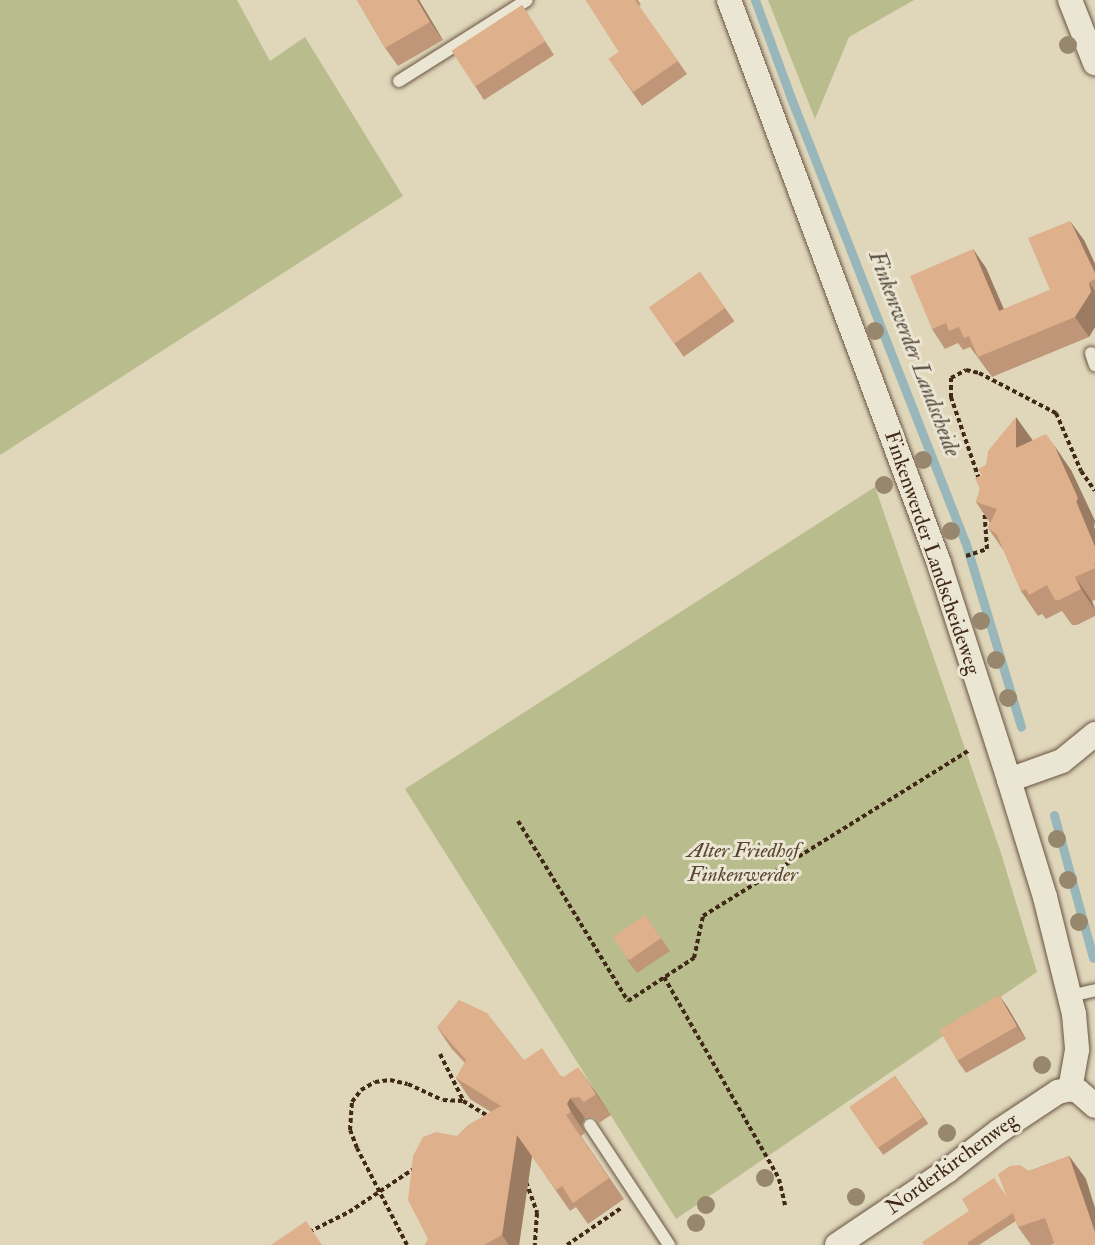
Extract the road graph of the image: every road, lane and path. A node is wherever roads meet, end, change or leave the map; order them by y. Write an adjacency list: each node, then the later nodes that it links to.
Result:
1 (527, 0): 5 (lane)
2 (729, 0): 11 (street, Finkenwerder Landscheideweg)
3 (1070, 0): 4 (street)
4 (1095, 63)
5 (399, 81)
6 (982, 489): 7 (path)
7 (1095, 491)
8 (983, 499): 9 (path)
9 (957, 559)
10 (1095, 734): 12 (street)
11 (995, 735): 12 (street, Finkenwerder Landscheideweg); 14 (path)
12 (1009, 780): 16 (street, Finkenwerder Landscheideweg)
13 (518, 821): 14 (path)
14 (664, 977): 29 (path)
15 (1095, 990): 16 (lane)
16 (1070, 996): 18 (street, Finkenwerder Landscheideweg)
17 (440, 1054): 19 (path)
18 (1070, 1089): 20 (street); 35 (street, Norderkirchenweg)
19 (463, 1101): 22 (path); 27 (path)
20 (1095, 1107)
21 (500, 1110): 22 (path)
22 (490, 1117): 23 (path)
23 (480, 1124)
24 (590, 1125): 28 (lane)
25 (421, 1164): 27 (path)
26 (522, 1171): 32 (path)
27 (382, 1191): 30 (path); 31 (path)
28 (638, 1197): 33 (path); 34 (lane)
29 (785, 1204)
30 (306, 1233)
31 (407, 1245)
32 (535, 1245)
33 (567, 1245)
34 (669, 1245)
35 (837, 1245)

